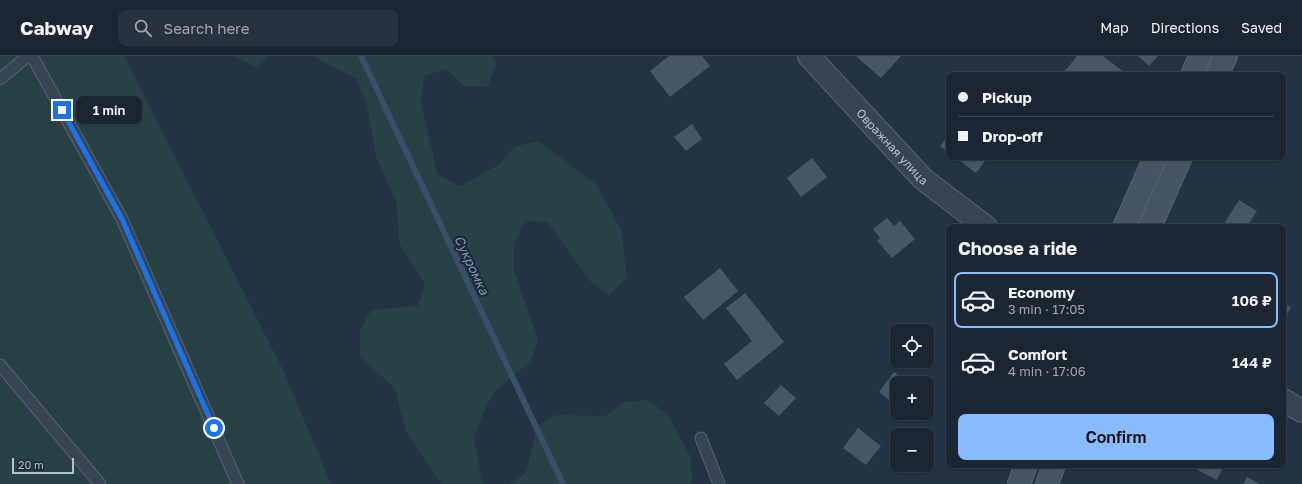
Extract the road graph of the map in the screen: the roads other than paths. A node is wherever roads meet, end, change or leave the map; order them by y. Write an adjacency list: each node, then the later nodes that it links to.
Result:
1 (28, 56): 8 (lane)
2 (32, 56): 21 (lane)
3 (809, 56): 11 (street, Овражная улица)
4 (1200, 56): 6 (main road)
5 (1226, 56): 7 (main road)
6 (1193, 72)
7 (1218, 72)
8 (0, 79)
9 (1154, 160): 12 (main road)
10 (1180, 160): 13 (main road)
11 (982, 224)
12 (1125, 224)
13 (1151, 224)
14 (0, 364): 20 (lane)
15 (1286, 402): 16 (street)
16 (1302, 411)
17 (701, 438): 22 (lane)
18 (1025, 468): 23 (main road)
19 (1053, 468): 24 (main road)
20 (100, 484)
21 (238, 484)
22 (719, 484)
23 (1019, 484)
24 (1047, 484)

